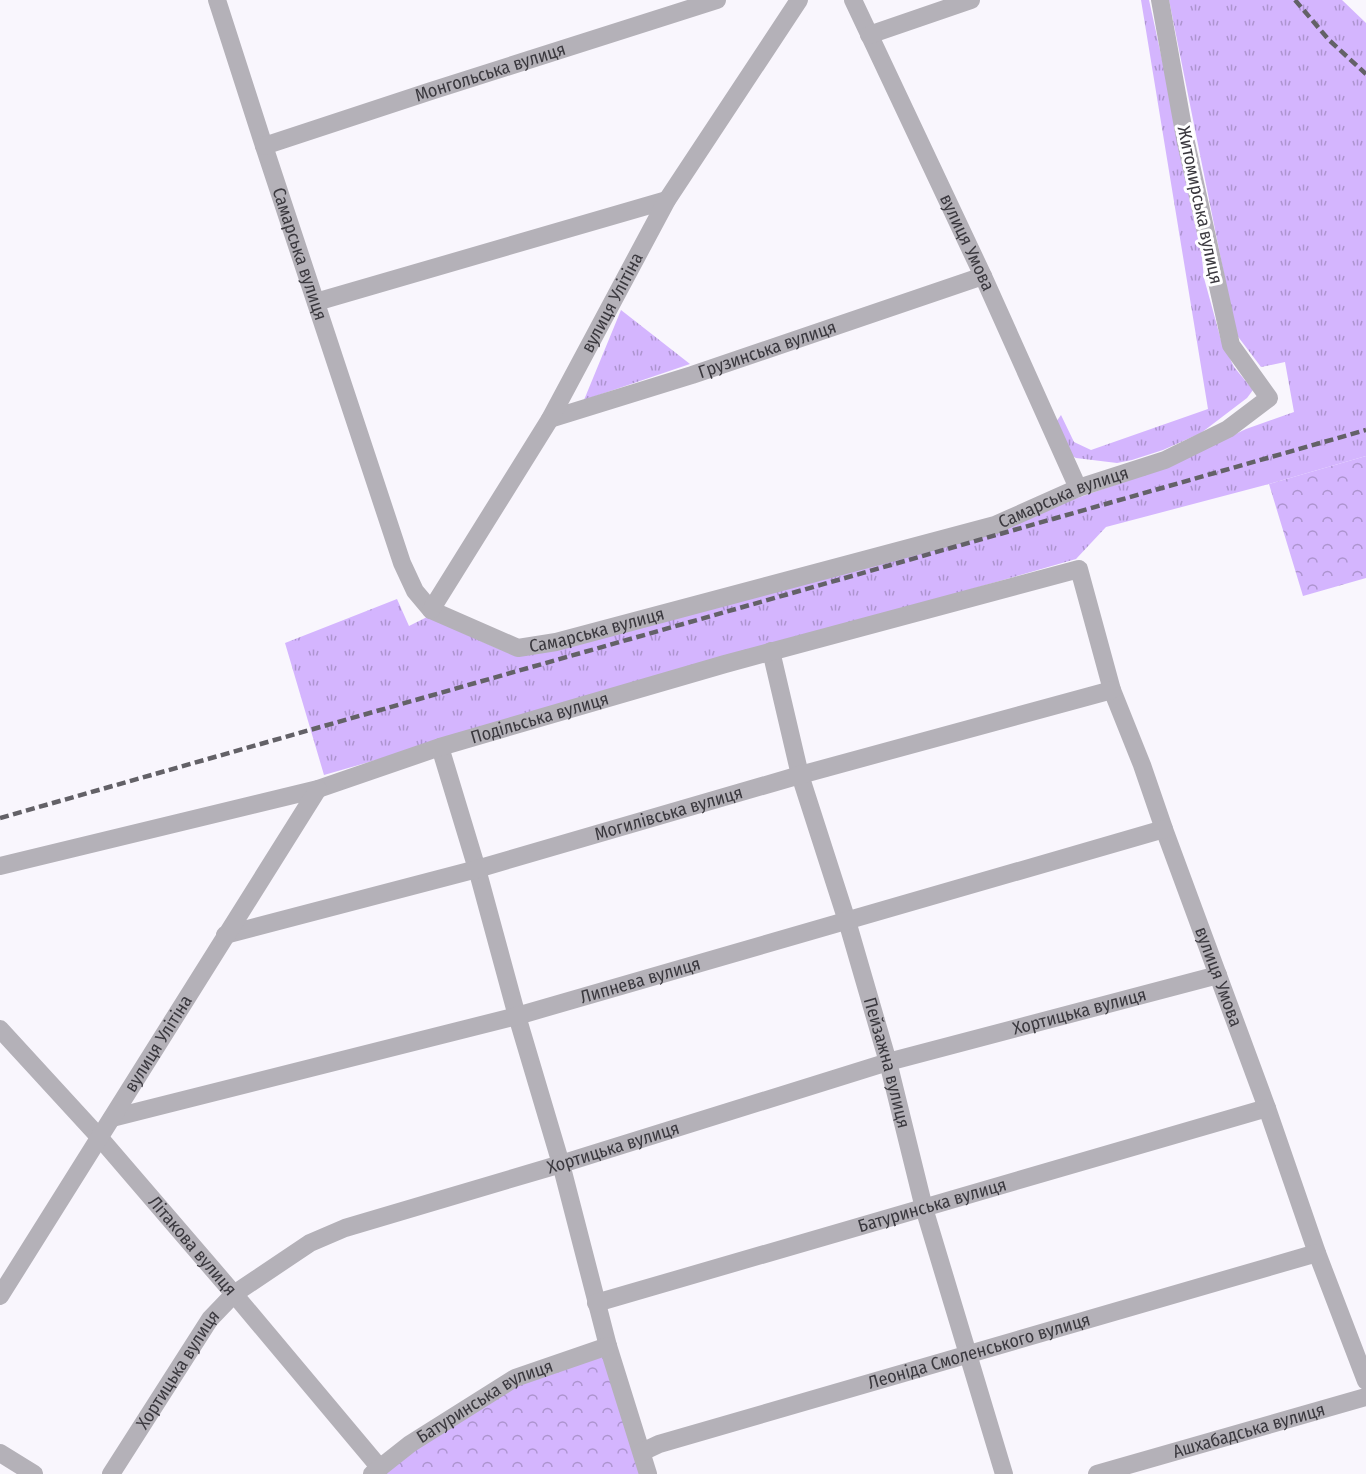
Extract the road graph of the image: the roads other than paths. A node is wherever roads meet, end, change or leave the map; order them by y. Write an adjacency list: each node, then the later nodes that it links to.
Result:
1 (218, 0): 8 (street, Самарська вулиця)
2 (717, 0): 8 (street, Монгольська вулиця)
3 (799, 0): 9 (street, вулиця Улітіна)
4 (853, 0): 7 (street, вулиця Умова)
5 (971, 0): 7 (street)
6 (1160, 0): 12 (street, Житомирська вулиця)
7 (869, 35): 10 (street, вулиця Умова)
8 (264, 147): 11 (street, Самарська вулиця)
9 (667, 200): 11 (street); 13 (street, вулиця Улітіна)
10 (983, 276): 13 (street, Грузинська вулиця); 14 (street, вулиця Умова)
11 (315, 302): 16 (street, Самарська вулиця)
12 (1269, 398): 14 (street, Самарська вулиця)
13 (550, 419): 16 (street, вулиця Улітіна)
14 (1078, 488): 16 (street, Самарська вулиця)
15 (1079, 569): 17 (street, Подільська вулиця); 18 (street, вулиця Умова)
16 (431, 610)
17 (771, 651): 19 (street, Подільська вулиця); 20 (street, Пейзажна вулиця)
18 (1112, 690): 20 (street, Могилівська вулиця); 22 (street, вулиця Умова)
19 (440, 747): 21 (street, Подільська вулиця); 24 (street)
20 (800, 775): 24 (street, Могилівська вулиця); 25 (street, Пейзажна вулиця)
21 (318, 789): 23 (street, Подільська вулиця); 26 (street, вулиця Улітіна)
22 (1164, 829): 25 (street, Липнева вулиця); 27 (street, вулиця Умова)
23 (0, 866)
24 (477, 869): 26 (street, Могилівська вулиця); 28 (street)
25 (847, 921): 28 (street, Липнева вулиця); 30 (street, Пейзажна вулиця)
26 (225, 935): 32 (street, вулиця Улітіна)
27 (1218, 975): 30 (street, Хортицька вулиця); 31 (street, вулиця Умова)
28 (517, 1016): 32 (street, Липнева вулиця); 34 (street)
29 (0, 1029): 33 (street, Літакова вулиця)
30 (888, 1062): 34 (street, Хортицька вулиця); 35 (street, Пейзажна вулиця)
31 (1267, 1108): 35 (street, Батуринська вулиця); 36 (street, вулиця Умова)
32 (112, 1118): 33 (street, вулиця Улітіна)
33 (100, 1138): 37 (street, Літакова вулиця); 38 (street, вулиця Улітіна)
34 (561, 1164): 37 (street, Хортицька вулиця); 39 (street)
35 (924, 1208): 39 (street, Батуринська вулиця); 41 (street, Пейзажна вулиця)
36 (1317, 1253): 41 (street, Леоніда Смоленського вулиця); 42 (street, вулиця Умова)
37 (234, 1294): 46 (street, Літакова вулиця); 48 (street, Хортицька вулиця)
38 (0, 1296)
39 (596, 1303): 40 (street)
40 (608, 1346): 44 (street); 46 (street, Батуринська вулиця)
41 (967, 1354): 44 (street, Леоніда Смоленського вулиця); 50 (street, Пейзажна вулиця)
42 (1366, 1381)
43 (1366, 1397): 51 (street, Ашхабадська вулиця)
44 (642, 1452): 49 (street)
45 (0, 1453): 47 (street)
46 (376, 1471)
47 (34, 1474)
48 (111, 1474)
49 (648, 1474)
50 (1004, 1474)
51 (1096, 1474)

